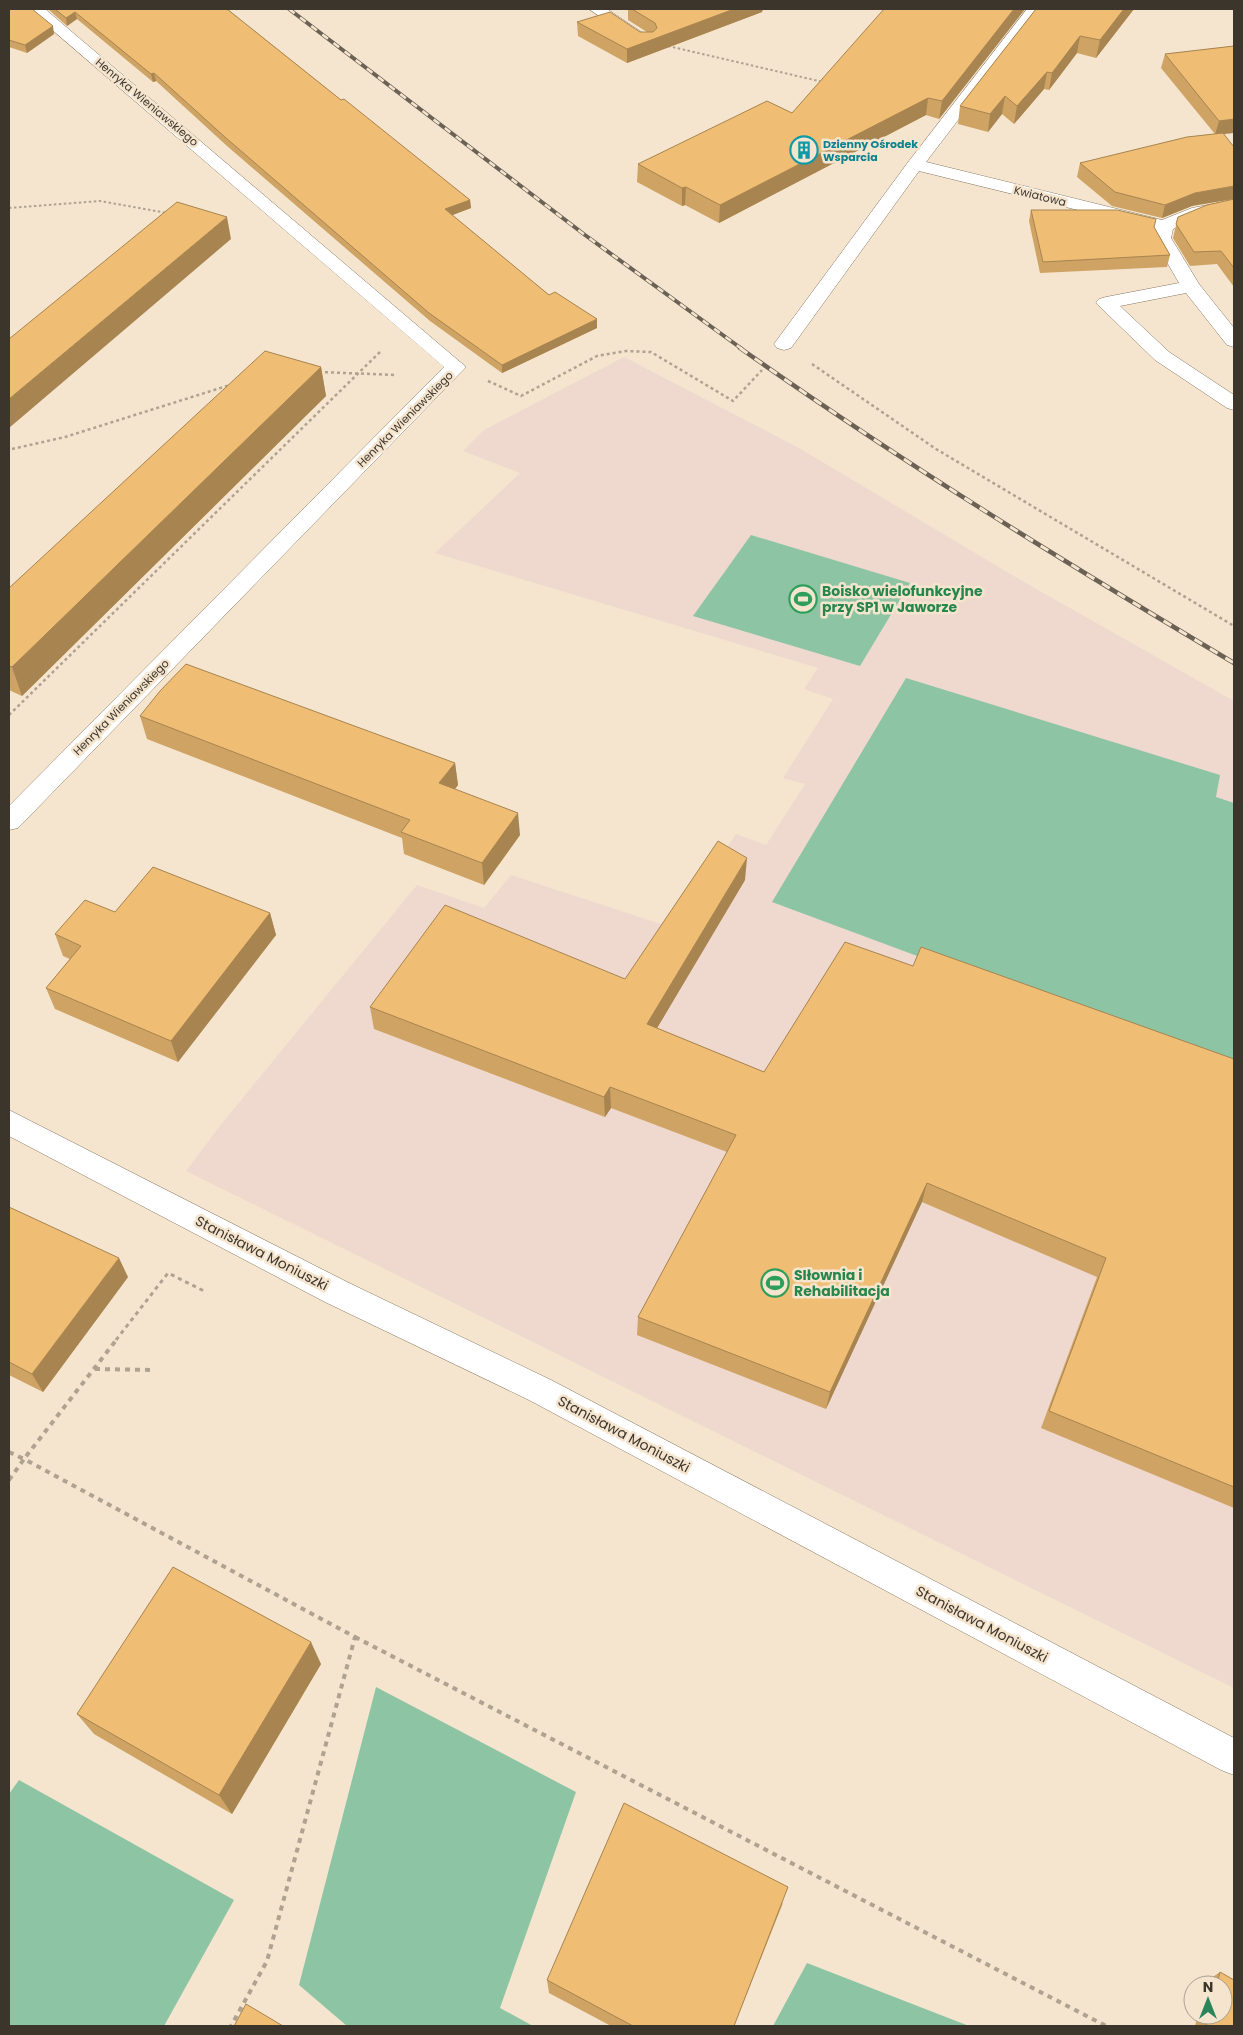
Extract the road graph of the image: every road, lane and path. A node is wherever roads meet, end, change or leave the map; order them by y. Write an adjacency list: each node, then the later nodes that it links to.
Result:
1 (36, 9): 12 (street, Henryka Wieniawskiego)
2 (597, 9): 4 (street)
3 (1035, 9): 6 (street)
4 (647, 41): 5 (path)
5 (830, 84)
6 (915, 165): 10 (street, Kwiatowa); 14 (street)
7 (1234, 205): 10 (street)
8 (9, 208): 9 (path)
9 (174, 215)
10 (1165, 226): 11 (street)
11 (1191, 286): 13 (street); 19 (street)
12 (408, 325): 16 (path); 23 (street, Henryka Wieniawskiego)
13 (1234, 341)
14 (784, 344): 18 (path); 21 (path)
15 (310, 371): 16 (path)
16 (357, 374): 22 (path)
17 (235, 384): 20 (path)
18 (521, 396)
19 (1234, 404)
20 (12, 449)
21 (1234, 626)
22 (9, 716)
23 (9, 821)
24 (9, 1122): 32 (street, Stanisława Moniuszki)
25 (206, 1292): 26 (path)
26 (94, 1369): 27 (path); 29 (path)
27 (155, 1370)
28 (9, 1452): 29 (path)
29 (24, 1459): 30 (path); 31 (path)
30 (9, 1480)
31 (355, 1637): 33 (path); 34 (path)
32 (1234, 1757)
33 (232, 2026)
34 (1106, 2026)

